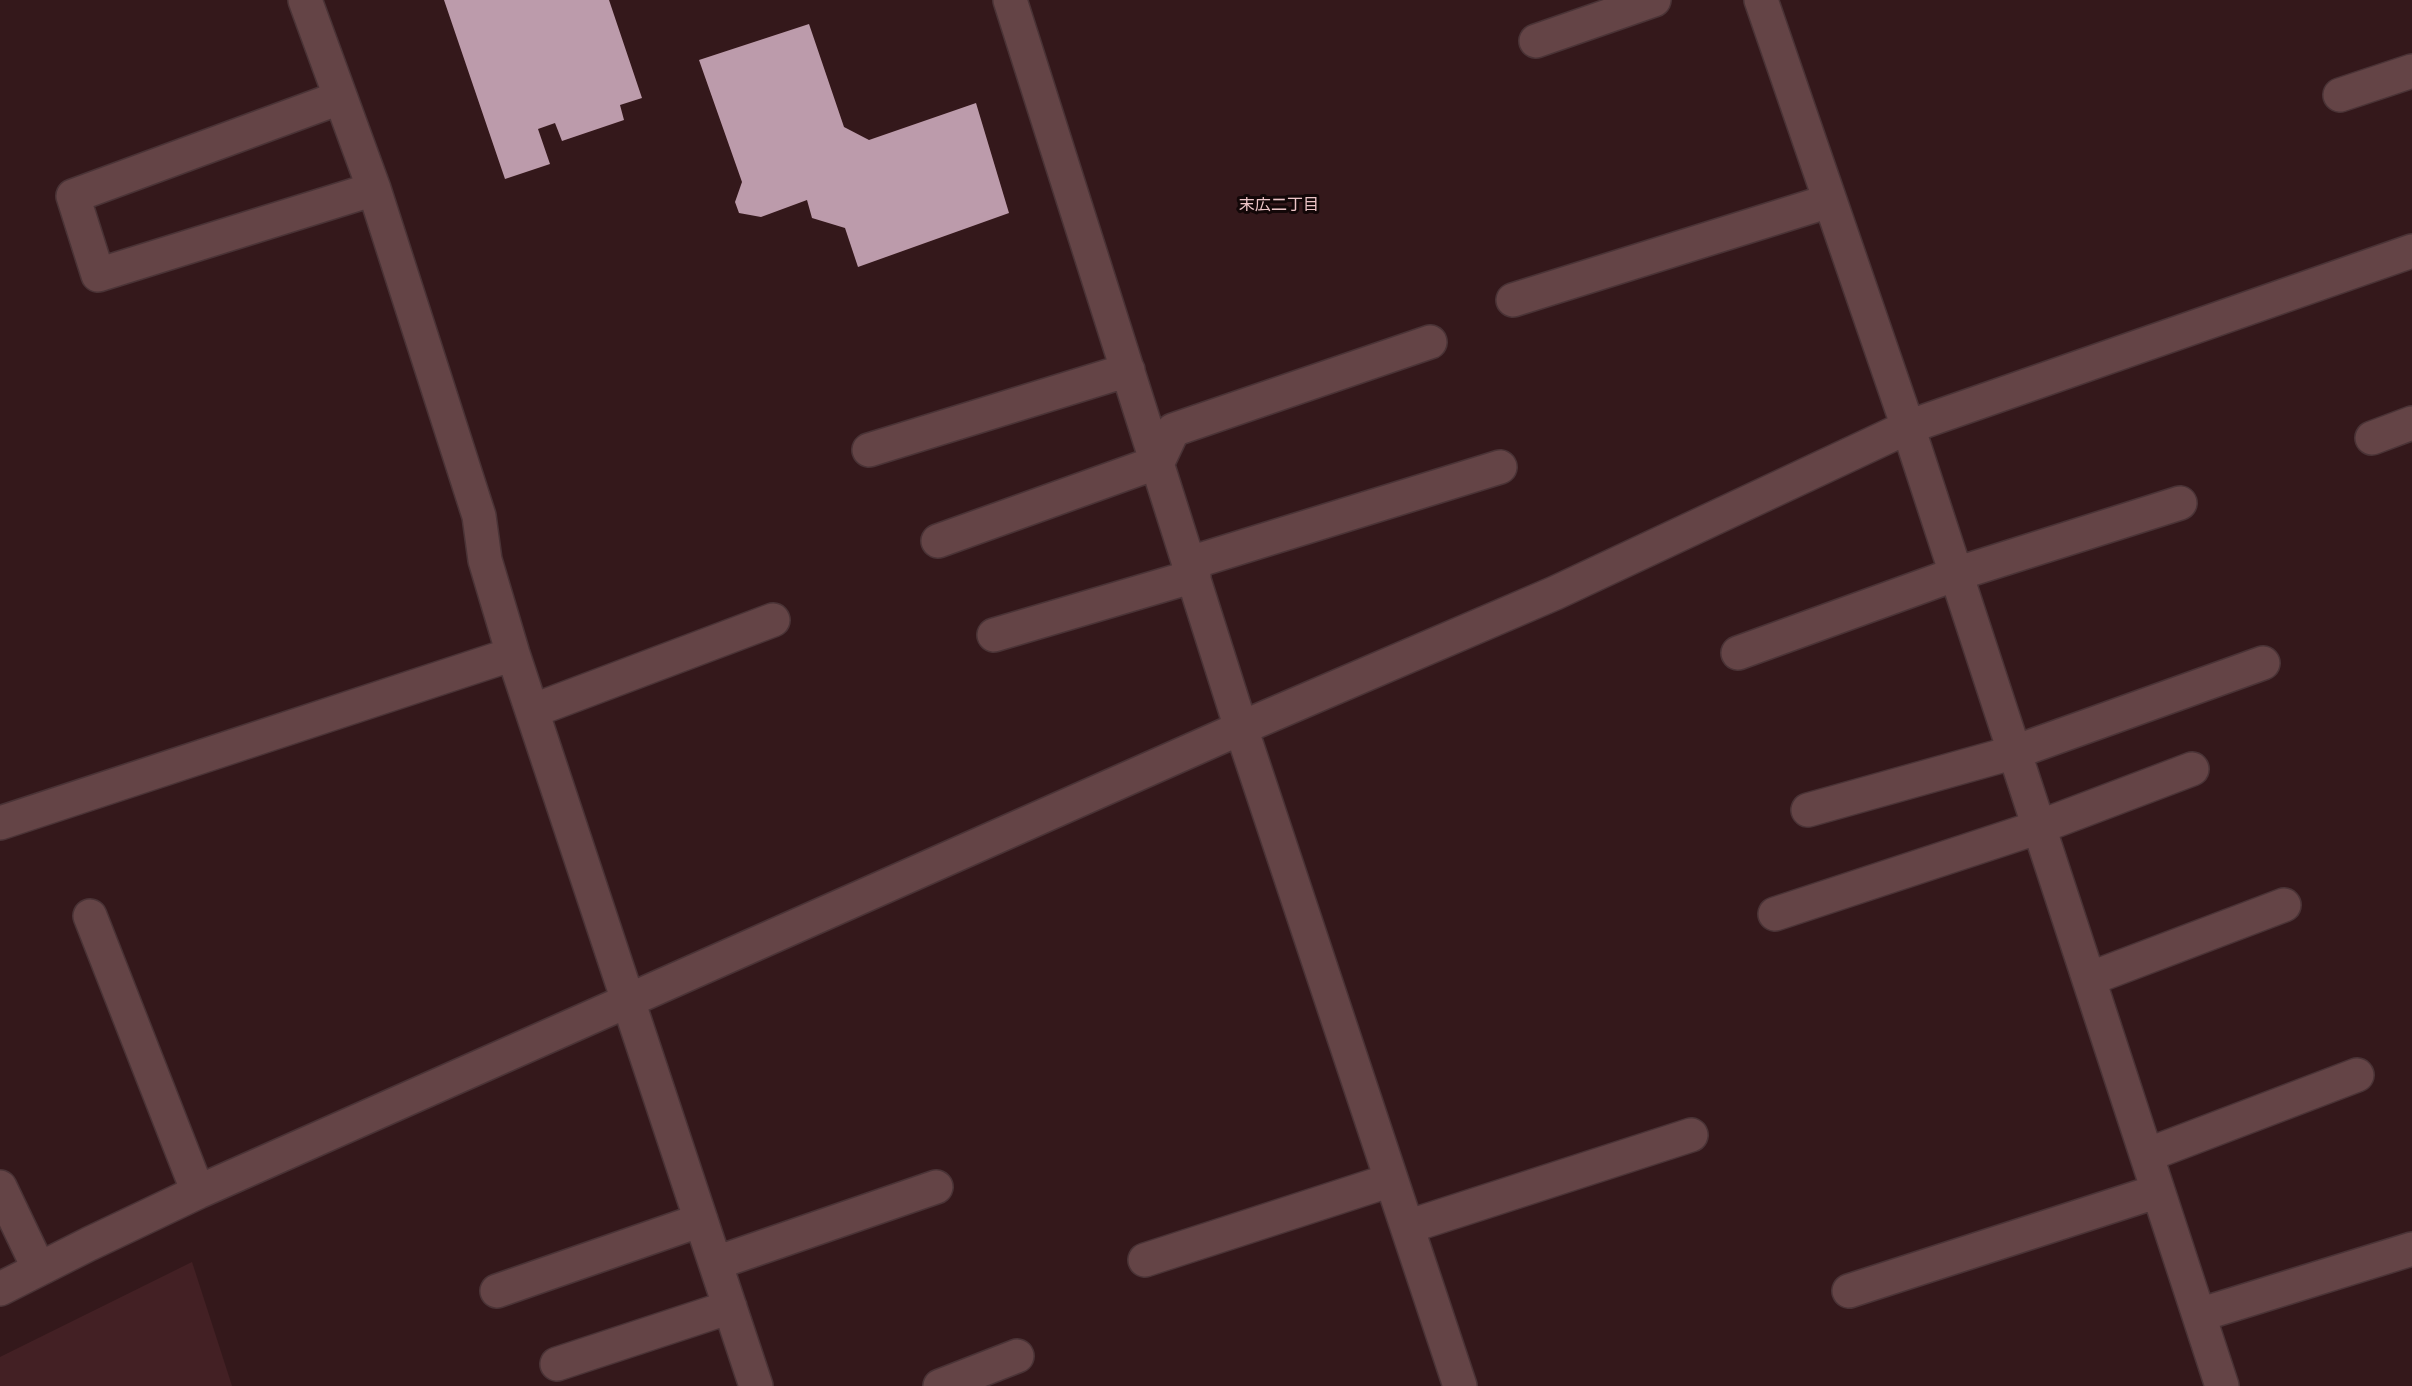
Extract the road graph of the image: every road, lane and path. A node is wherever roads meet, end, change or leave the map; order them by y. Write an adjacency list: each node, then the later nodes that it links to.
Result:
1 (304, 0): 8 (street)
2 (1010, 0): 14 (street)
3 (1654, 0): 5 (street)
4 (1761, 0): 10 (street)
5 (1536, 41)
6 (2412, 71): 7 (street)
7 (2340, 95)
8 (339, 98): 9 (street); 9 (street)
9 (374, 189): 28 (street)
10 (1829, 201): 12 (street); 16 (street)
11 (2412, 251): 16 (street)
12 (1514, 300)
13 (1430, 342): 19 (street)
14 (1128, 370): 18 (street); 19 (street)
15 (2412, 423): 17 (street)
16 (1908, 427): 24 (street); 31 (street)
17 (2372, 438)
18 (870, 450)
19 (1158, 462): 22 (street); 23 (street)
20 (1500, 467): 23 (street)
21 (2180, 502): 24 (street)
22 (938, 541)
23 (1192, 569): 26 (street); 31 (street)
24 (1956, 574): 27 (street); 32 (street)
25 (773, 620): 30 (street)
26 (994, 635)
27 (1738, 653)
28 (513, 654): 30 (street); 35 (street)
29 (2263, 663): 32 (street)
30 (531, 711): 41 (street)
31 (1241, 728): 41 (street); 45 (street)
32 (2015, 752): 34 (street); 36 (street)
33 (2192, 769): 36 (street)
34 (1808, 810)
35 (0, 824)
36 (2039, 827): 38 (street); 40 (street)
37 (2284, 905): 40 (street)
38 (1775, 914)
39 (90, 915): 49 (street)
40 (2089, 979): 44 (street)
41 (629, 1000): 49 (street); 50 (street)
42 (2357, 1075): 44 (street)
43 (1691, 1135): 51 (street)
44 (2147, 1155): 48 (street)
45 (1391, 1180): 51 (street); 53 (street)
46 (0, 1187): 55 (street)
47 (936, 1187): 54 (street)
48 (2158, 1191): 58 (street); 60 (street)
49 (198, 1192): 55 (street)
50 (701, 1220): 54 (street); 57 (street)
51 (1407, 1227): 65 (street)
52 (2412, 1249): 60 (street)
53 (1145, 1260)
54 (716, 1263): 59 (street)
55 (39, 1269): 56 (street)
56 (0, 1289)
57 (497, 1291)
58 (1849, 1291)
59 (730, 1307): 62 (street); 63 (street)
60 (2199, 1315): 66 (street)
61 (1017, 1356): 64 (street)
62 (557, 1364)
63 (756, 1386)
64 (940, 1386)
65 (1460, 1386)
66 (2222, 1386)

